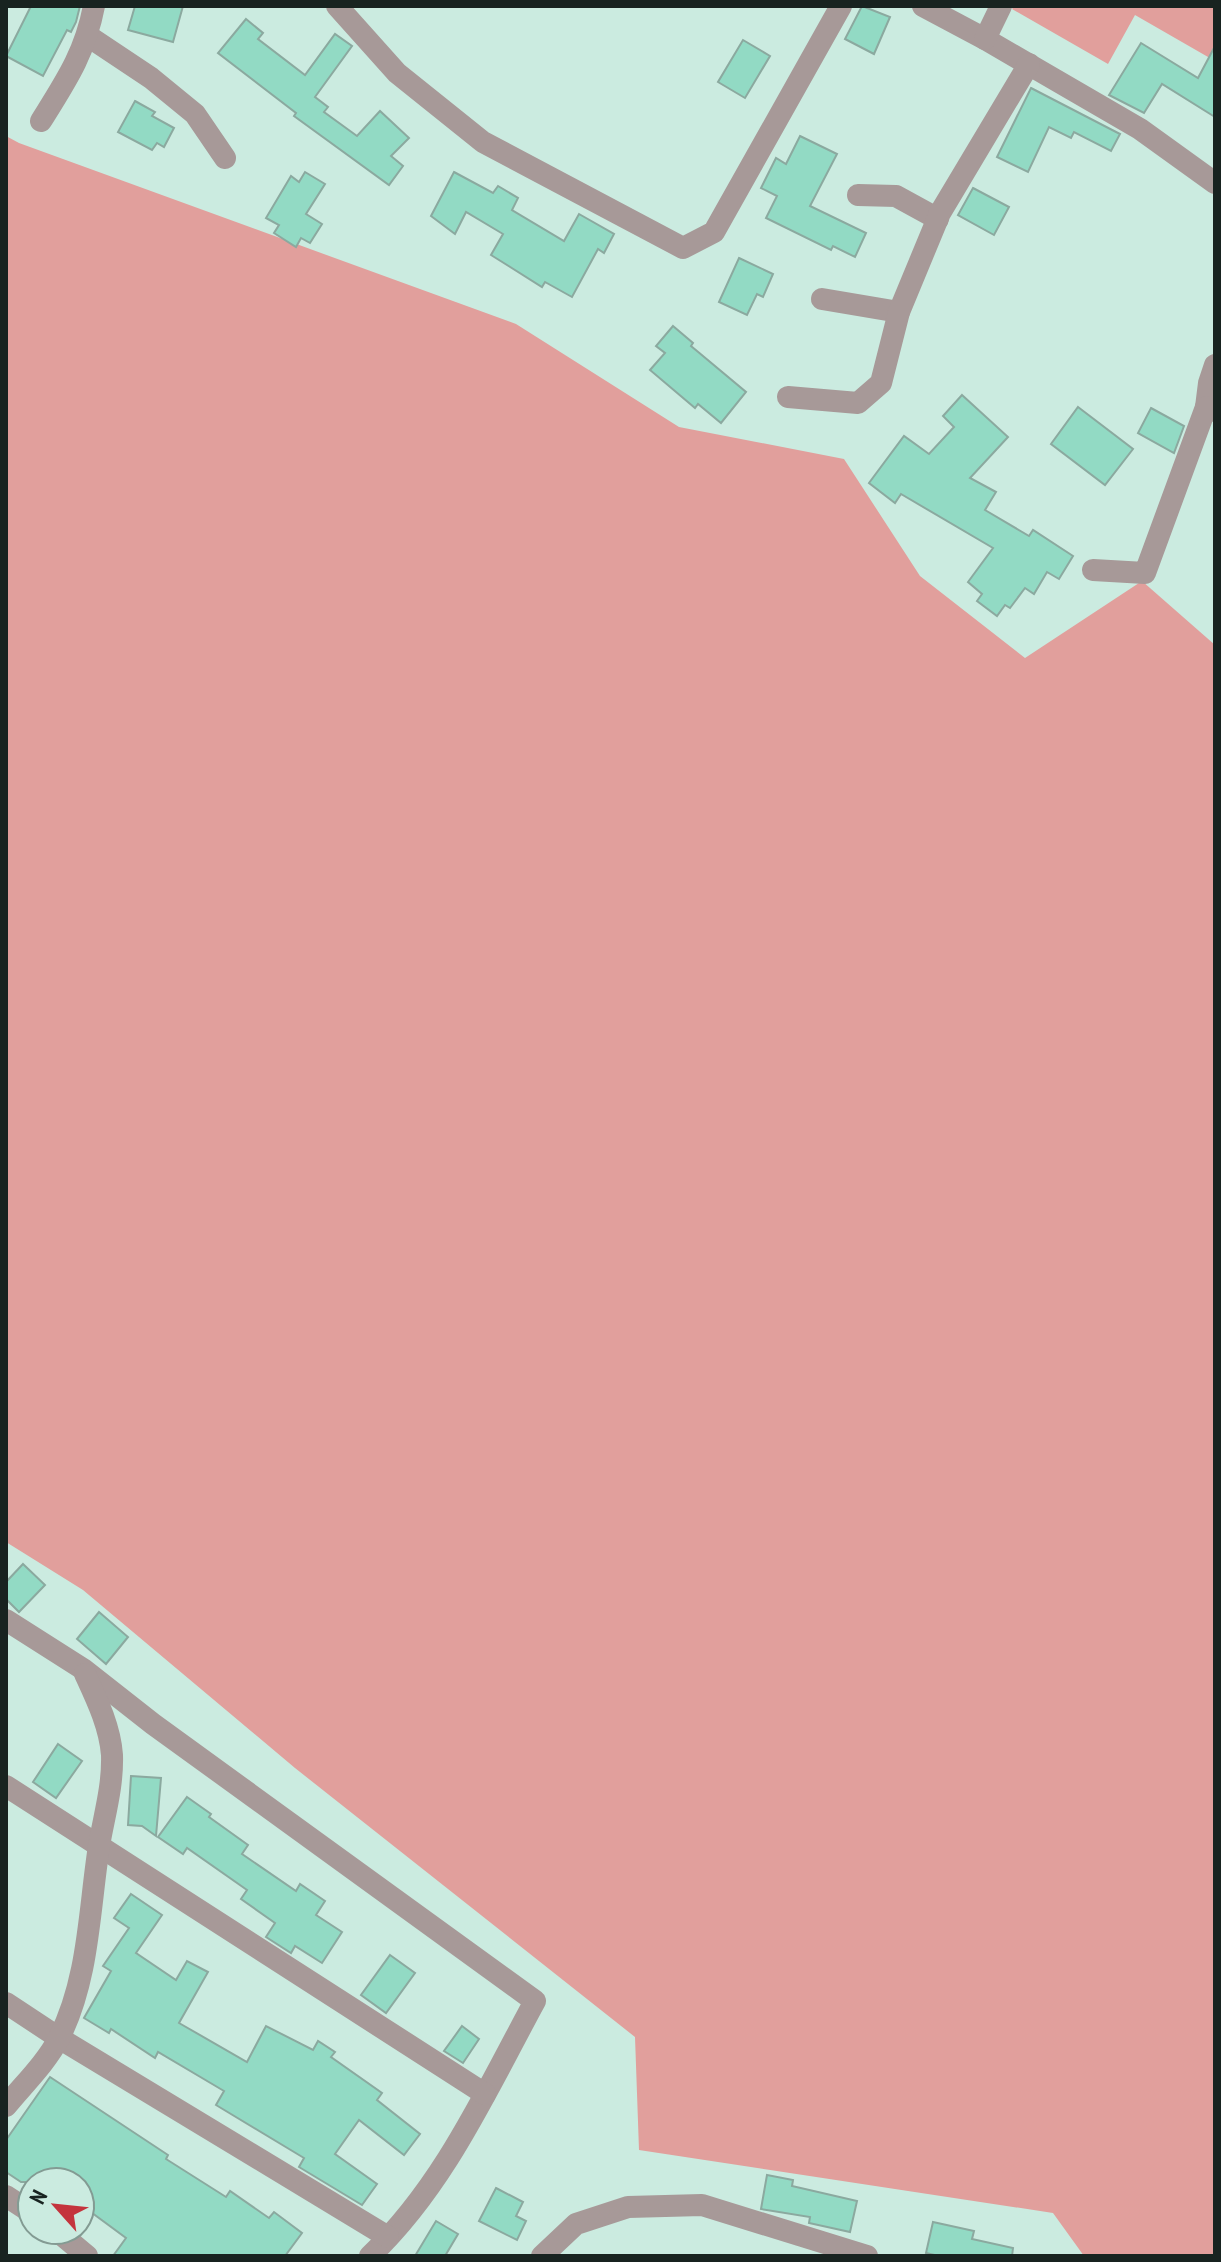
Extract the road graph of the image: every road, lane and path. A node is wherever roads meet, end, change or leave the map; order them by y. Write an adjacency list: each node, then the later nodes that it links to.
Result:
1 (94, 6): 6 (street)
2 (337, 6): 3 (street)
3 (841, 6)
4 (923, 6): 7 (street)
5 (1001, 6): 7 (street)
6 (88, 36): 9 (street); 10 (street)
7 (985, 39): 8 (street)
8 (1029, 64): 11 (street); 13 (street)
9 (41, 121)
10 (225, 158)
11 (1215, 183)
12 (858, 195): 13 (street)
13 (938, 219): 15 (street)
14 (822, 299): 15 (street)
15 (899, 312): 17 (street)
16 (1215, 365): 18 (street)
17 (788, 397)
18 (1211, 409): 19 (street)
19 (1093, 570)
20 (6, 1620): 21 (street)
21 (83, 1669): 23 (street); 26 (street)
22 (6, 1786): 23 (street)
23 (99, 1847): 25 (street); 26 (street)
24 (6, 2003): 25 (street)
25 (59, 2038): 27 (street); 28 (street)
26 (485, 2094): 28 (street)
27 (6, 2106)
28 (388, 2237): 29 (street)
29 (370, 2256)
30 (542, 2256): 31 (street)
31 (867, 2256)

